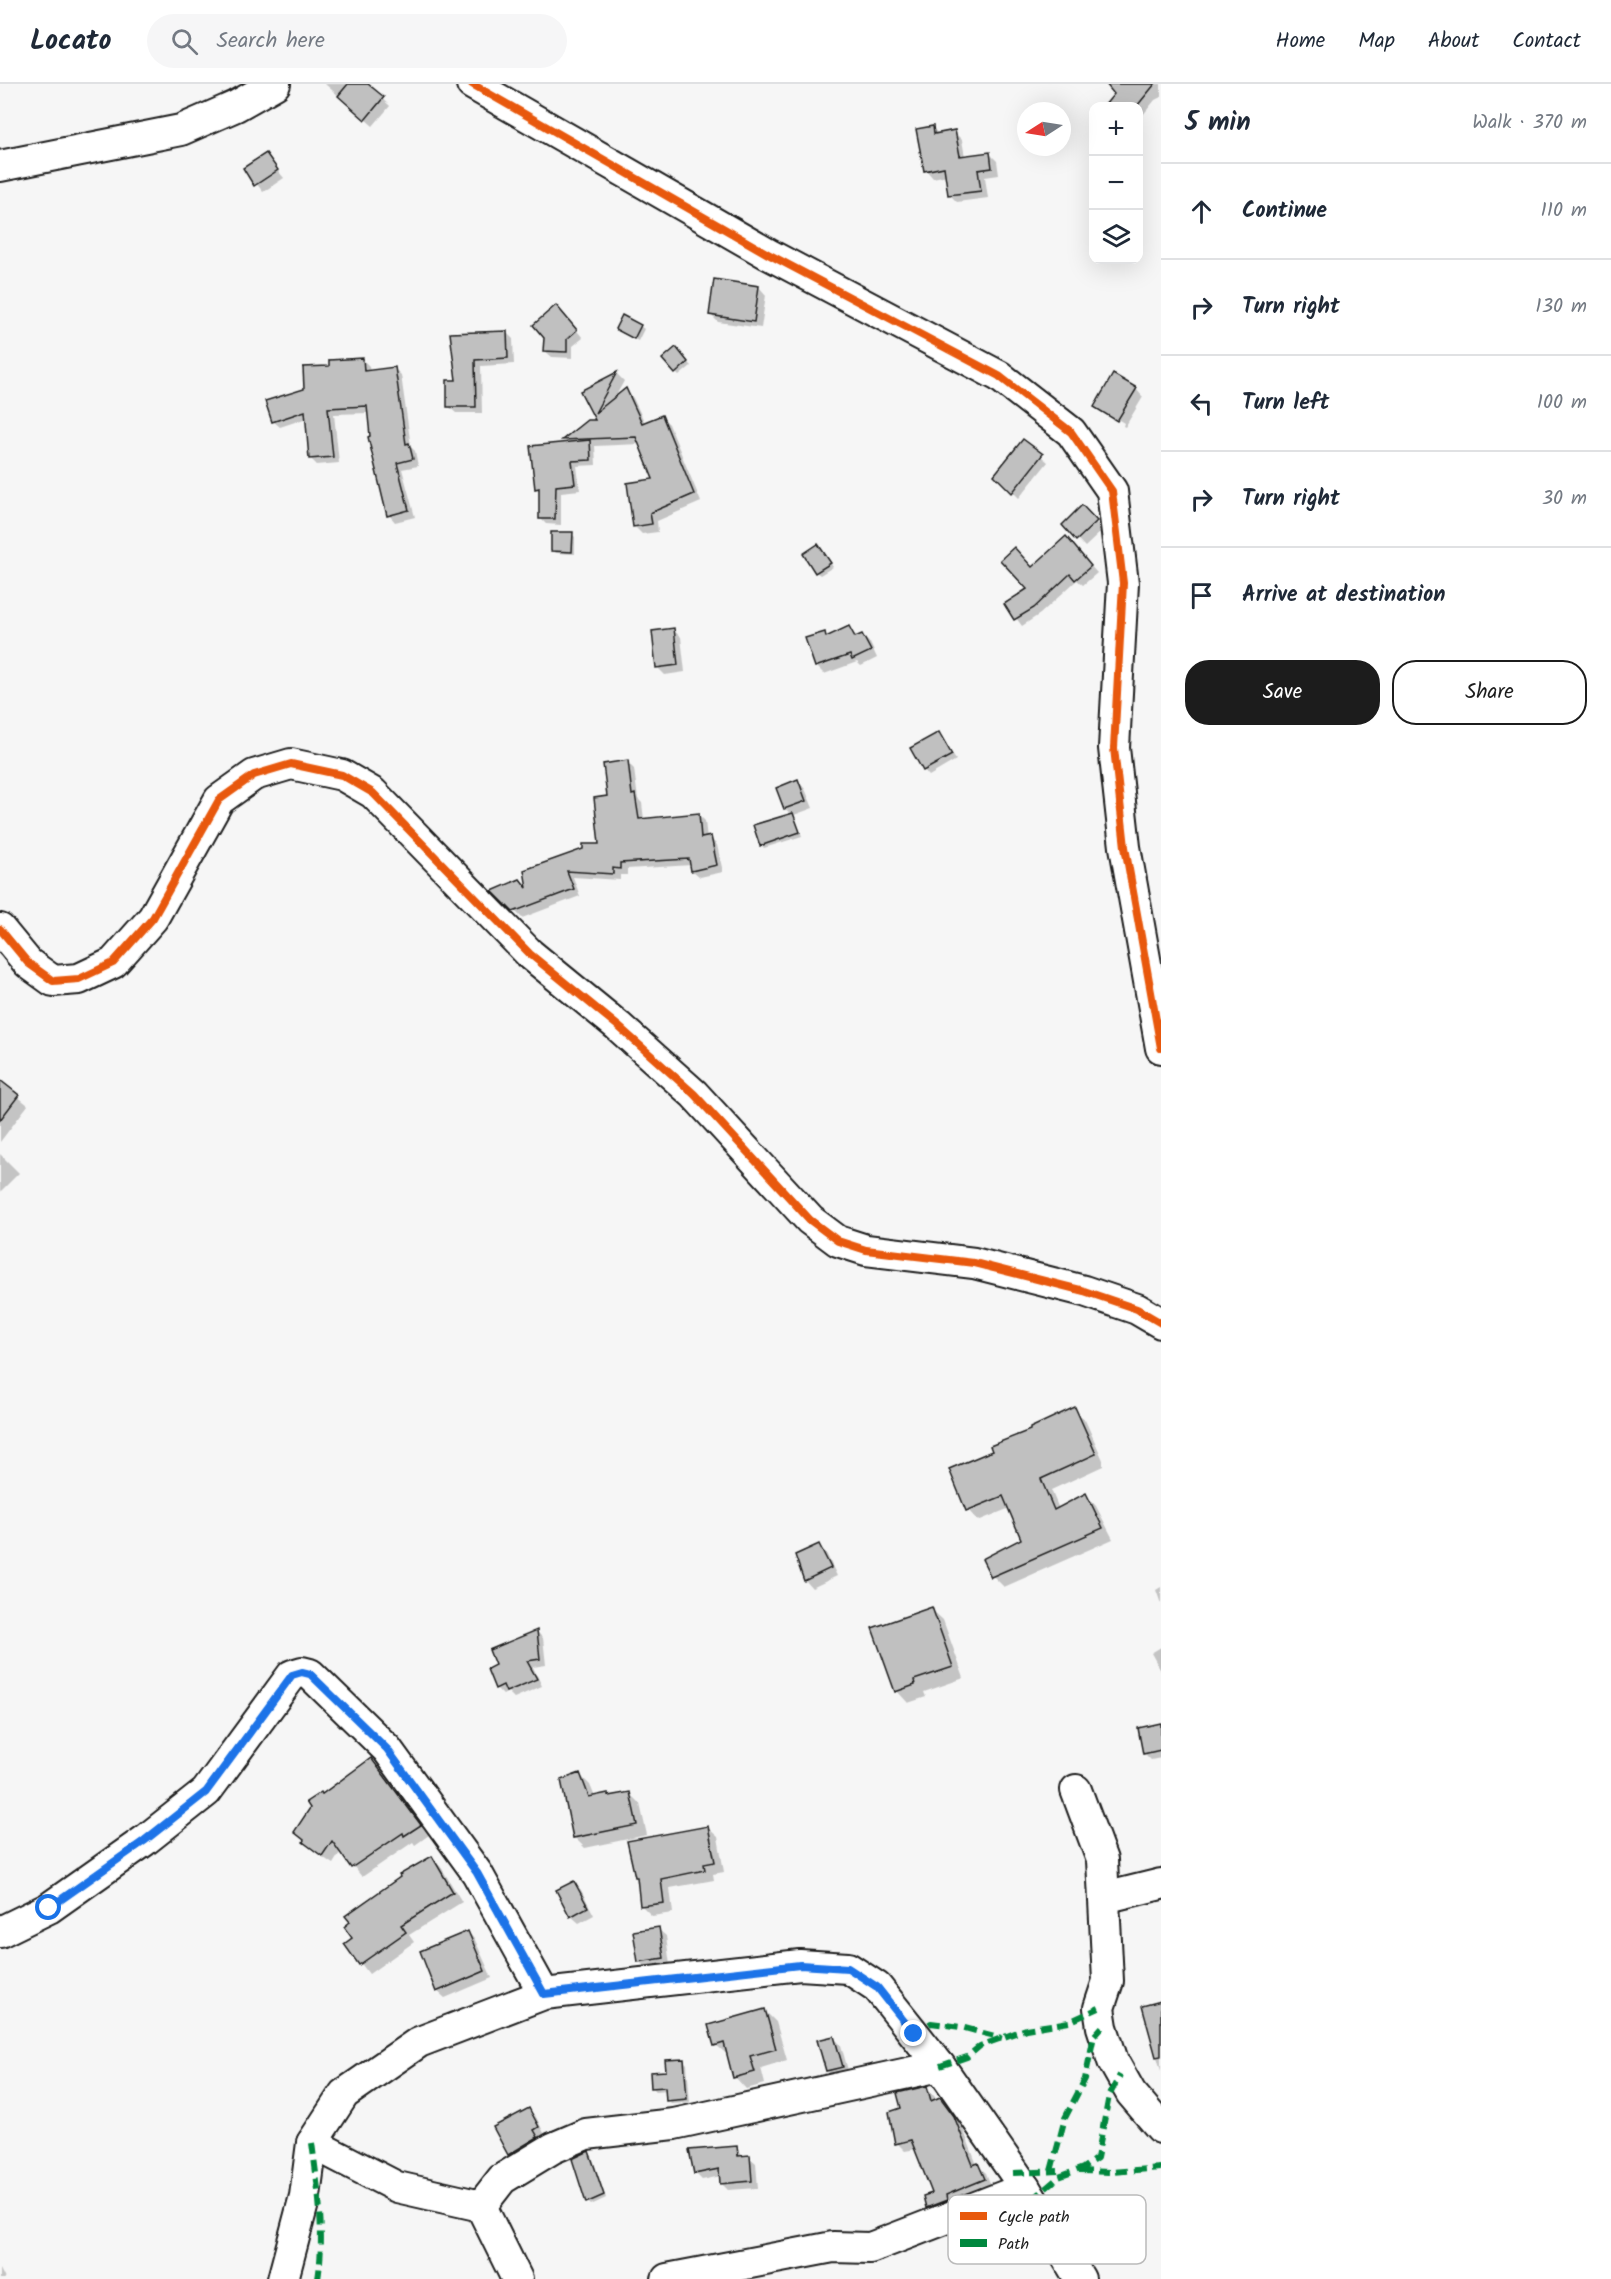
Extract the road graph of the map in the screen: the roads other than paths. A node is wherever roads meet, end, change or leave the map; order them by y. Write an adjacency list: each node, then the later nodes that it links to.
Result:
1 (274, 84): 3 (street)
2 (472, 84): 5 (street)
3 (0, 166)
4 (0, 929): 6 (street)
5 (1161, 1048)
6 (1161, 1323)
7 (1076, 1790): 9 (street)
8 (1161, 1884): 9 (street)
9 (1104, 1898): 13 (street)
10 (0, 1932): 11 (street)
11 (544, 1994): 12 (street); 14 (street)
12 (940, 2066): 15 (street); 18 (street)
13 (1161, 2128)
14 (312, 2143): 18 (street); 21 (street)
15 (1025, 2187): 16 (street); 17 (street)
16 (1005, 2195)
17 (1030, 2195)
18 (481, 2205): 22 (street)
19 (948, 2217): 23 (street)
20 (1071, 2264): 24 (street)
21 (283, 2279)
22 (517, 2279)
23 (668, 2279)
24 (1080, 2279)

